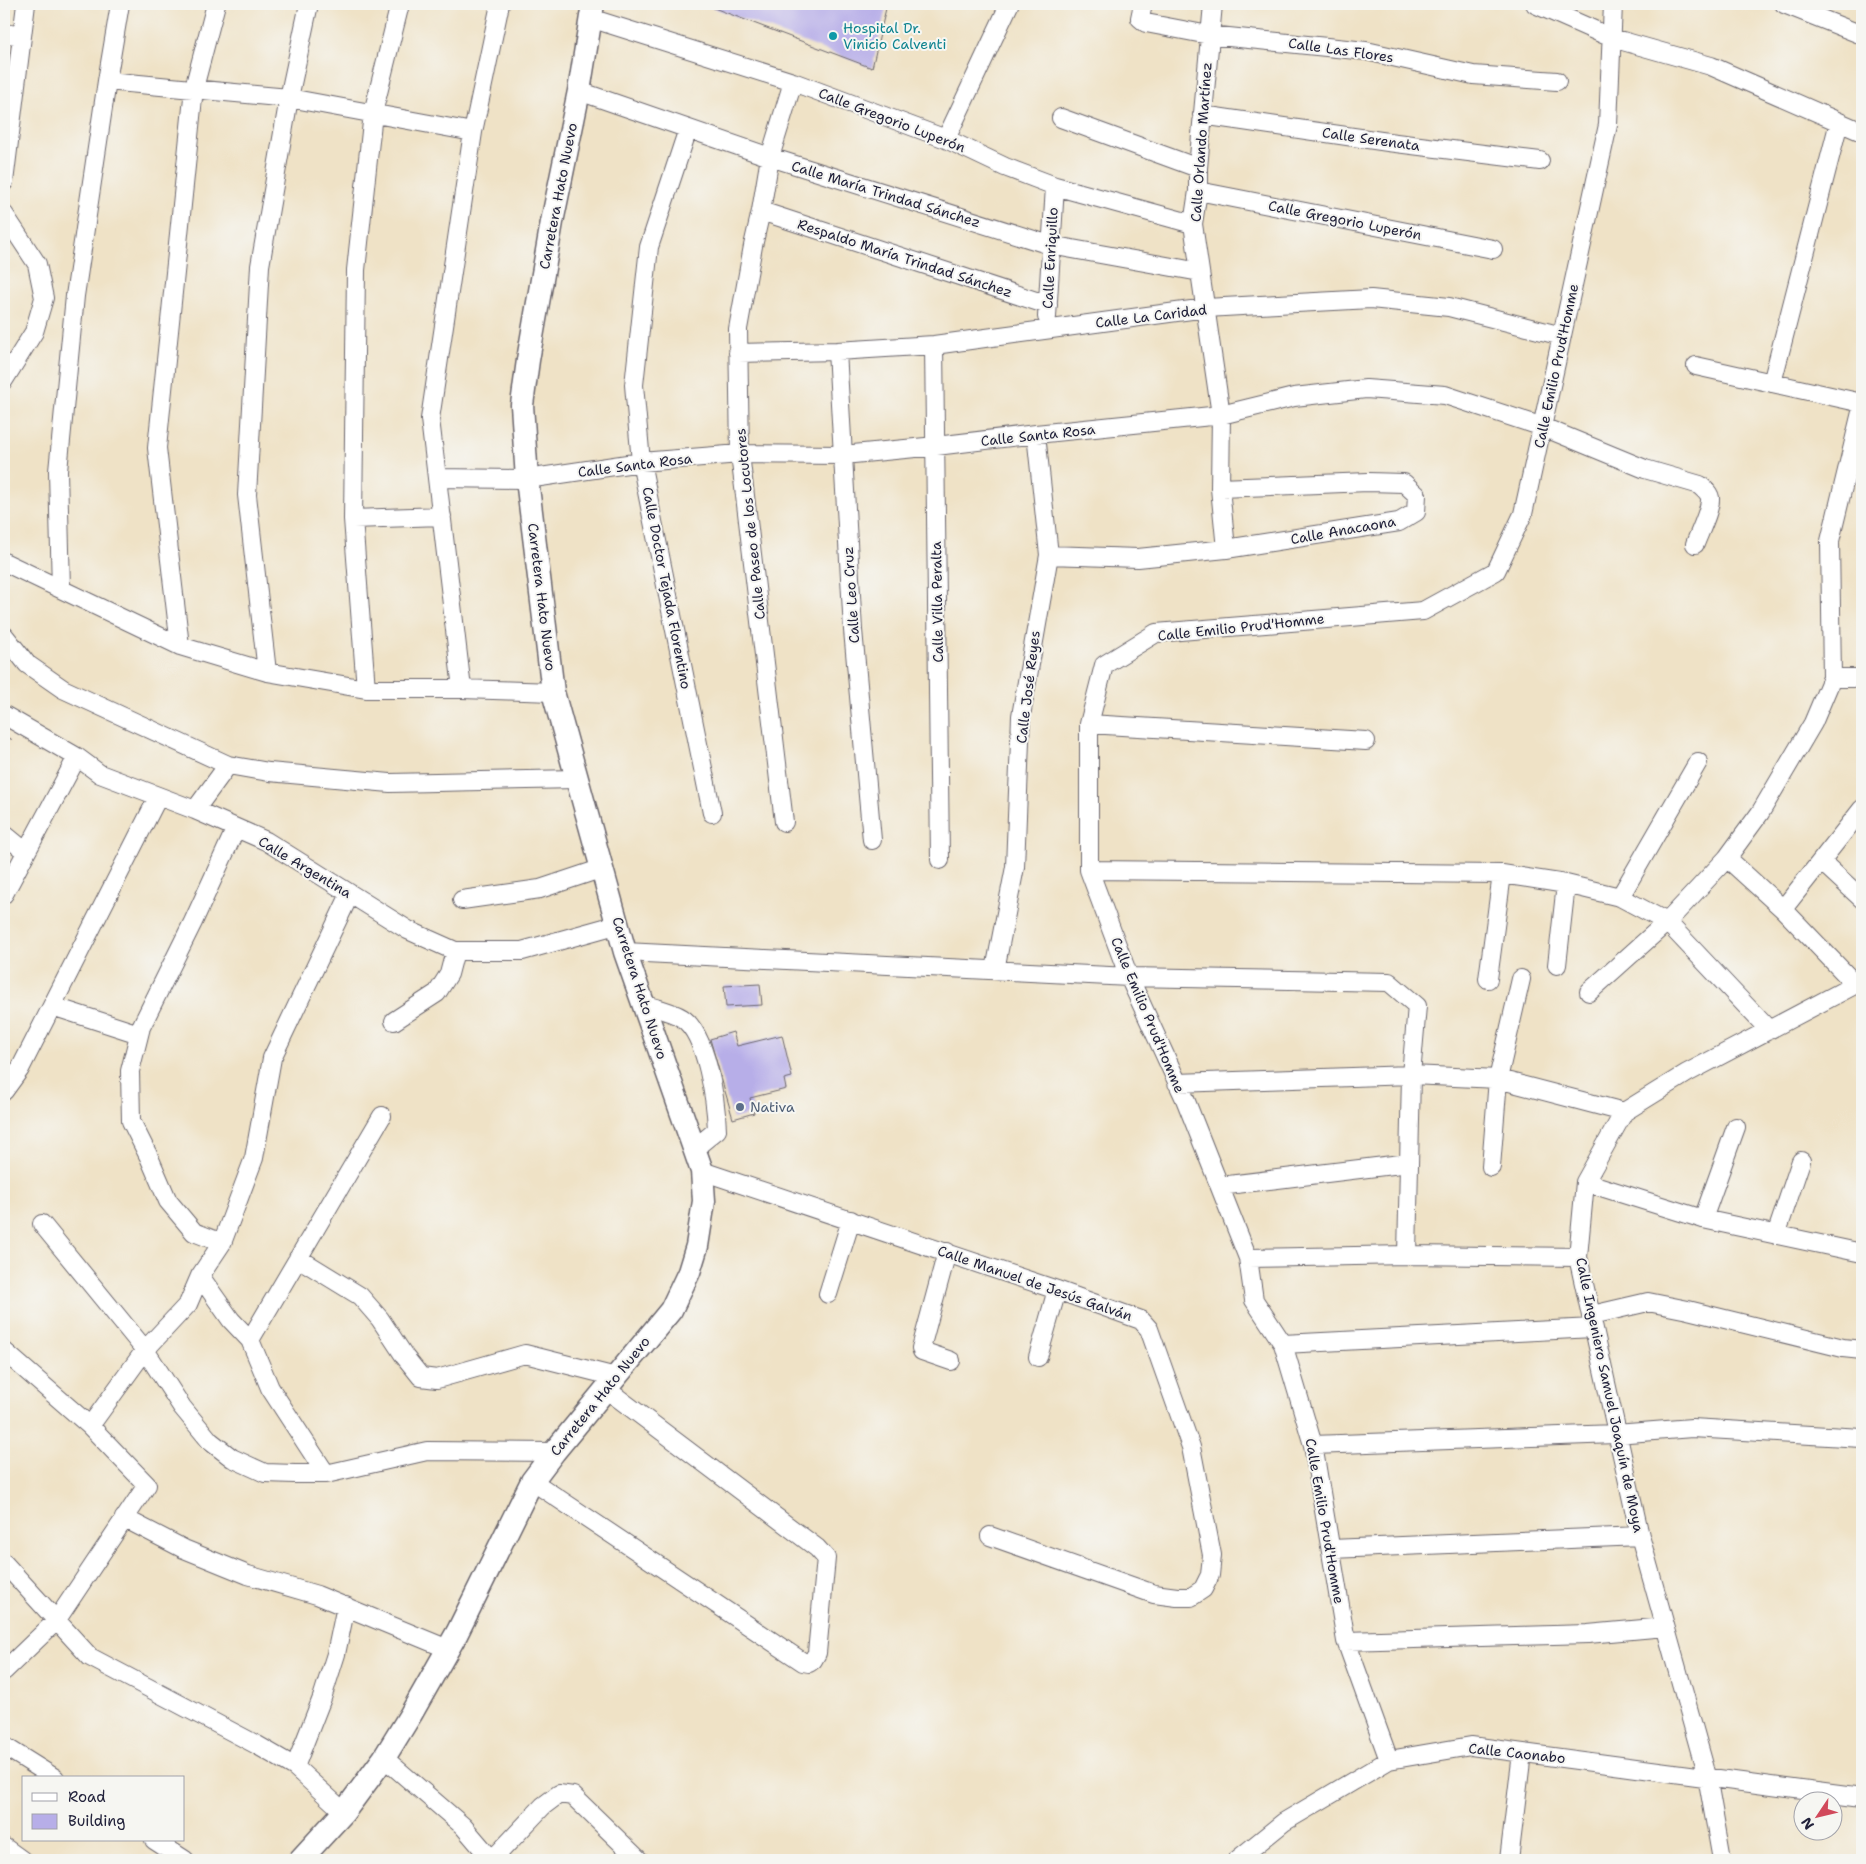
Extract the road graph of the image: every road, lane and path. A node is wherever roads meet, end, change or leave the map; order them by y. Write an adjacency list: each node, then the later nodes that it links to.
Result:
1 (26, 4): 17 (street)
2 (120, 4): 19 (street)
3 (216, 4): 22 (street)
4 (309, 4): 24 (street)
5 (400, 4): 25 (street)
6 (500, 4): 30 (street)
7 (1143, 4): 15 (street, Calle Las Flores)
8 (1213, 4): 15 (street, Calle Orlando Martínez)
9 (1535, 4): 18 (street)
10 (1613, 4): 18 (street, Calle Emilio Prud'Homme)
11 (1784, 4): 16 (street)
12 (1009, 5): 32 (street)
13 (592, 11): 21 (street, Calle Gregorio Luperón); 23 (main road, Carretera Hato Nuevo)
14 (4, 32): 17 (street)
15 (1209, 35): 20 (street, Calle Las Flores); 26 (street, Calle Orlando Martínez)
16 (1862, 35)
17 (22, 36): 36 (street)
18 (1612, 38): 28 (street); 48 (street, Calle Emilio Prud'Homme)
19 (107, 81): 22 (street); 74 (street)
20 (1557, 81)
21 (793, 82): 32 (street, Calle Gregorio Luperón); 33 (street, Calle Paseo de los Locutores)
22 (194, 88): 24 (street); 76 (street)
23 (579, 91): 29 (street, Calle María Trindad Sánchez); 66 (main road, Carretera Hato Nuevo)
24 (288, 98): 25 (street); 77 (street)
25 (373, 113): 30 (street); 69 (street)
26 (1202, 115): 34 (street, Calle Serenata); 35 (street, Calle Orlando Martínez)
27 (1061, 118): 35 (street)
28 (1839, 122): 31 (street); 54 (street)
29 (688, 129): 33 (street, Calle María Trindad Sánchez); 64 (street, Calle Doctor Tejada Florentino)
30 (474, 132): 65 (street)
31 (1862, 132)
32 (946, 139): 37 (street, Calle Gregorio Luperón)
33 (770, 157): 39 (street, Calle Paseo de los Locutores); 42 (street, Calle María Trindad Sánchez)
34 (1540, 160)
35 (1198, 168): 38 (street, Calle Orlando Martínez)
36 (4, 182)
37 (1055, 186): 41 (street, Calle Gregorio Luperón); 42 (street, Calle Enriquillo)
38 (1198, 192): 41 (street, Calle Orlando Martínez); 43 (street, Calle Gregorio Luperón)
39 (762, 211): 45 (street, Respaldo María Trindad Sánchez); 51 (street, Calle Paseo de los Locutores)
40 (4, 214): 53 (street)
41 (1193, 224): 44 (street, Calle Orlando Martínez)
42 (1050, 245): 44 (street, Calle María Trindad Sánchez); 45 (street, Calle Enriquillo)
43 (1493, 249)
44 (1200, 272): 46 (street, Calle Orlando Martínez)
45 (1048, 305): 47 (street, Calle Enriquillo)
46 (1206, 308): 47 (street, Calle La Caridad); 48 (street, Calle La Caridad); 57 (street, Calle Orlando Martínez)
47 (1046, 330): 49 (street, Calle La Caridad)
48 (1562, 336): 58 (street, Calle Emilio Prud'Homme)
49 (934, 345): 50 (street, Calle La Caridad); 60 (street, Calle Villa Peralta)
50 (837, 351): 51 (street, Calle La Caridad); 62 (street, Calle Leo Cruz)
51 (738, 353): 61 (street, Calle Paseo de los Locutores)
52 (1696, 366): 54 (street)
53 (4, 380)
54 (1772, 383): 55 (street)
55 (1862, 403)
56 (1862, 408): 63 (street)
57 (1220, 416): 58 (street, Calle Santa Rosa); 59 (street, Calle Santa Rosa); 67 (street, Calle Orlando Martínez)
58 (1543, 427): 70 (street, Calle Santa Rosa); 84 (street, Calle Emilio Prud'Homme)
59 (1036, 434): 60 (street, Calle Santa Rosa); 72 (street, Calle José Reyes)
60 (936, 446): 62 (street, Calle Santa Rosa); 100 (street, Calle Villa Peralta)
61 (740, 454): 62 (street, Calle Santa Rosa); 64 (street, Calle Santa Rosa); 94 (street, Calle Paseo de los Locutores)
62 (843, 455): 97 (street, Calle Leo Cruz)
63 (1856, 459): 78 (street)
64 (641, 462): 66 (street, Calle Santa Rosa); 93 (street, Calle Doctor Tejada Florentino)
65 (437, 478): 66 (street, Calle Santa Rosa); 68 (street)
66 (527, 479): 82 (main road, Carretera Hato Nuevo)
67 (1220, 488): 71 (street, Calle Orlando Martínez); 71 (street, Calle Anacaona)
68 (442, 516): 69 (street); 81 (street)
69 (353, 519): 80 (street)
70 (1695, 544)
71 (1226, 549): 72 (street, Calle Anacaona)
72 (1049, 555): 117 (street, Calle José Reyes)
73 (4, 562): 74 (street)
74 (60, 589): 76 (street)
75 (4, 635): 88 (street)
76 (180, 646): 77 (street)
77 (267, 672): 80 (street)
78 (1832, 678): 79 (street); 99 (street)
79 (1862, 678)
80 (366, 688): 81 (street)
81 (462, 689): 82 (street)
82 (553, 692): 89 (main road, Carretera Hato Nuevo)
83 (4, 715): 86 (street, Calle Argentina)
84 (1089, 724): 85 (street); 103 (street, Calle Emilio Prud'Homme)
85 (1366, 741)
86 (77, 757): 90 (street, Calle Argentina); 98 (street)
87 (1698, 762): 108 (street)
88 (228, 765): 89 (street); 92 (street)
89 (577, 779): 102 (main road, Carretera Hato Nuevo)
90 (158, 797): 92 (street, Calle Argentina); 124 (street)
91 (1862, 809): 101 (street)
92 (195, 810): 95 (street, Calle Argentina)
93 (712, 813)
94 (784, 822)
95 (236, 828): 107 (street, Calle Argentina); 127 (street)
96 (4, 834): 98 (street)
97 (872, 840)
98 (26, 852): 106 (street)
99 (1728, 858): 111 (street); 112 (street)
100 (940, 860)
101 (1821, 861): 109 (street); 111 (street)
102 (603, 868): 110 (street); 113 (main road, Carretera Hato Nuevo)
103 (1089, 870): 104 (street); 118 (street, Calle Emilio Prud'Homme)
104 (1502, 874): 105 (street); 119 (street)
105 (1566, 884): 108 (street); 116 (street)
106 (4, 894)
107 (350, 894): 114 (street, Calle Argentina); 146 (street)
108 (1620, 898): 112 (street)
109 (1862, 899)
110 (462, 900)
111 (1783, 909): 121 (street)
112 (1667, 922): 122 (street); 126 (street)
113 (619, 924): 114 (street, Calle Argentina); 115 (main road, Carretera Hato Nuevo)
114 (455, 951): 125 (street)
115 (625, 952): 117 (street); 123 (main road, Carretera Hato Nuevo)
116 (1558, 965)
117 (996, 970): 118 (street)
118 (1129, 977): 128 (street); 130 (street, Calle Emilio Prud'Homme)
119 (1488, 979)
120 (1521, 979): 129 (street)
121 (1859, 982): 126 (street, Calle Ingeniero Samuel Joaquín de Moya)
122 (1589, 992)
123 (642, 1004): 135 (main road, Carretera Hato Nuevo); 135 (street)
124 (52, 1006): 127 (street); 131 (street)
125 (394, 1021)
126 (1769, 1030): 132 (street, Calle Ingeniero Samuel Joaquín de Moya)
127 (139, 1034): 146 (street)
128 (1411, 1075): 129 (street); 130 (street); 137 (street)
129 (1498, 1079): 132 (street); 138 (street)
130 (1177, 1083): 141 (street, Calle Emilio Prud'Homme)
131 (4, 1091)
132 (1624, 1112): 140 (street, Calle Ingeniero Samuel Joaquín de Moya)
133 (382, 1116): 151 (street)
134 (1736, 1127): 142 (street)
135 (695, 1148): 139 (main road, Carretera Hato Nuevo)
136 (1801, 1161): 145 (street)
137 (1409, 1163): 141 (street); 149 (street)
138 (1491, 1167)
139 (702, 1171): 143 (street, Calle Manuel de Jesús Galván); 164 (main road, Carretera Hato Nuevo)
140 (1585, 1182): 142 (street); 150 (street, Calle Ingeniero Samuel Joaquín de Moya)
141 (1220, 1186): 152 (street, Calle Emilio Prud'Homme)
142 (1702, 1219): 145 (street)
143 (851, 1220): 147 (street, Calle Manuel de Jesús Galván); 155 (street)
144 (42, 1224): 159 (street)
145 (1776, 1235): 148 (street)
146 (222, 1243): 153 (street)
147 (947, 1252): 154 (street, Calle Manuel de Jesús Galván); 163 (street)
148 (1862, 1253)
149 (1406, 1255): 150 (street); 152 (street)
150 (1578, 1257): 156 (street, Calle Ingeniero Samuel Joaquín de Moya)
151 (298, 1258): 157 (street); 164 (street)
152 (1248, 1258): 158 (street, Calle Emilio Prud'Homme)
153 (200, 1276): 157 (street); 159 (street)
154 (1057, 1290): 162 (street); 173 (street, Calle Manuel de Jesús Galván)
155 (828, 1294)
156 (1593, 1321): 158 (street); 160 (street); 166 (street, Calle Ingeniero Samuel Joaquín de Moya)
157 (250, 1340): 170 (street)
158 (1283, 1344): 168 (street, Calle Emilio Prud'Homme)
159 (145, 1350): 165 (street); 170 (street)
160 (1862, 1350)
161 (4, 1351): 165 (street)
162 (1038, 1357)
163 (951, 1361)
164 (611, 1383): 169 (main road, Carretera Hato Nuevo); 171 (street)
165 (90, 1426): 172 (street)
166 (1616, 1434): 167 (street); 168 (street); 174 (street, Calle Ingeniero Samuel Joaquín de Moya)
167 (1862, 1438)
168 (1314, 1445): 175 (street, Calle Emilio Prud'Homme)
169 (554, 1452): 170 (street); 171 (main road, Carretera Hato Nuevo)
170 (326, 1474)
171 (532, 1482): 181 (main road, Carretera Hato Nuevo)
172 (124, 1518): 177 (street); 178 (street)
173 (990, 1536)
174 (1640, 1536): 175 (street); 179 (street, Calle Ingeniero Samuel Joaquín de Moya)
175 (1331, 1549): 180 (street, Calle Emilio Prud'Homme)
176 (4, 1563): 178 (street)
177 (346, 1606): 181 (street); 187 (street)
178 (56, 1620): 182 (street); 187 (street)
179 (1665, 1627): 180 (street); 189 (street, Calle Ingeniero Samuel Joaquín de Moya)
180 (1346, 1641): 186 (street, Calle Emilio Prud'Homme)
181 (448, 1649): 185 (main road, Carretera Hato Nuevo)
182 (4, 1671)
183 (4, 1746): 188 (street)
184 (1522, 1752): 186 (street, Calle Caonabo); 189 (street, Calle Caonabo); 200 (street)
185 (384, 1758): 191 (main road, Carretera Hato Nuevo); 197 (street)
186 (1389, 1760): 199 (street, Calle Caonabo)
187 (294, 1767): 191 (street)
188 (52, 1776)
189 (1707, 1776): 190 (street, Calle Caonabo); 201 (street, Calle Ingeniero Samuel Joaquín de Moya)
190 (1862, 1798)
191 (344, 1812): 196 (main road, Carretera Hato Nuevo)
192 (157, 1842): 195 (street)
193 (4, 1847): 194 (street)
194 (22, 1860)
195 (185, 1860)
196 (300, 1860)
197 (492, 1860): 198 (street)
198 (639, 1860)
199 (1237, 1860)
200 (1509, 1860)
201 (1722, 1860)

